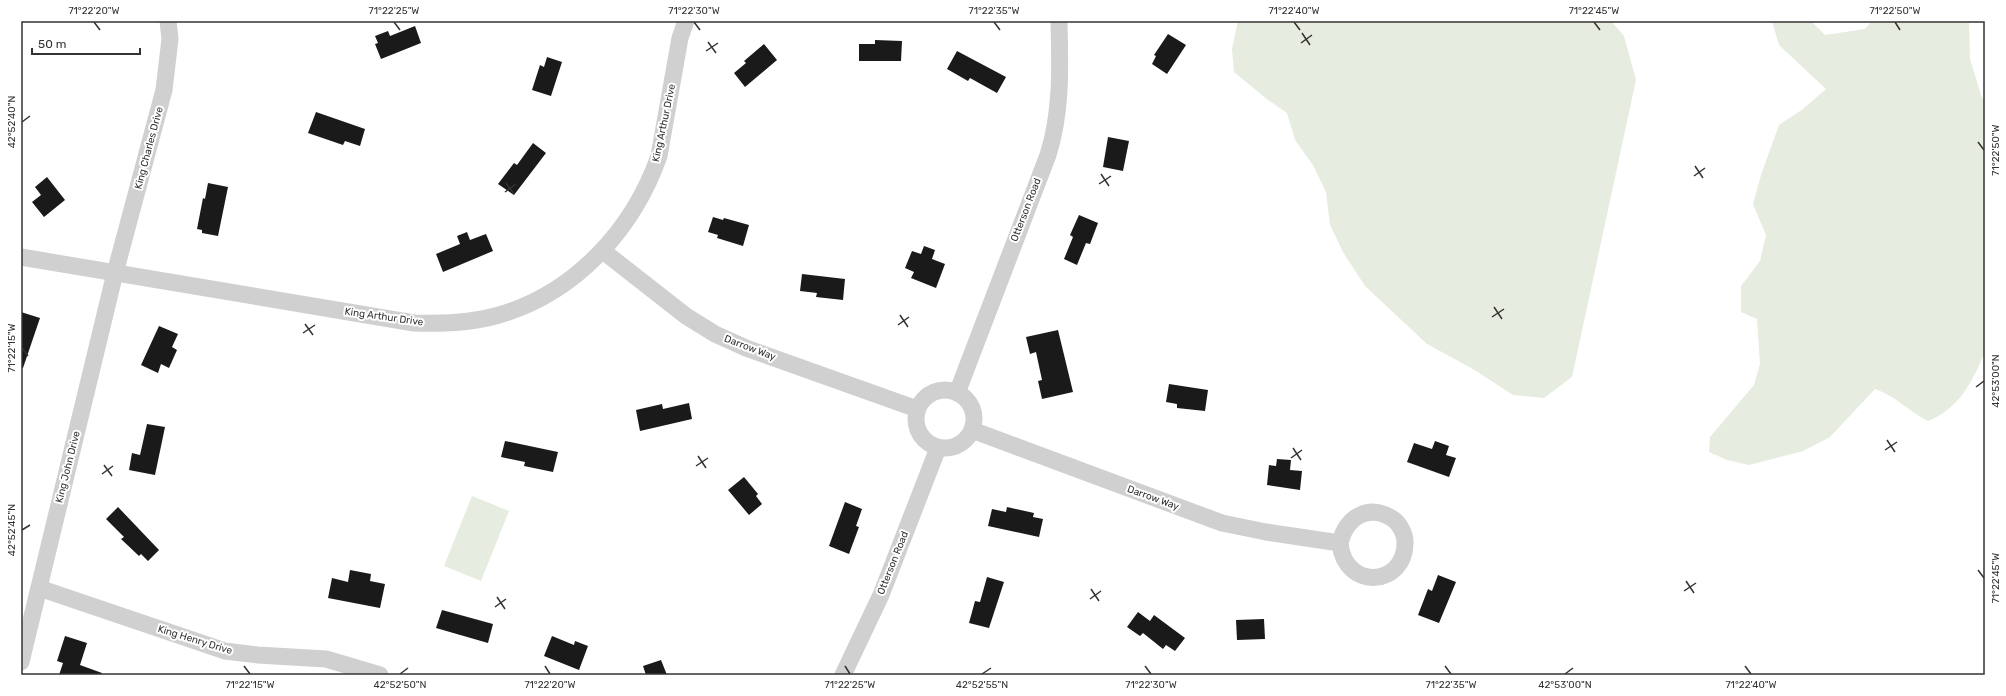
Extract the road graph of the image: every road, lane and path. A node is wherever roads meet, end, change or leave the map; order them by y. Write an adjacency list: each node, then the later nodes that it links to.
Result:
1 (168, 21): 6 (street, King Charles Drive)
2 (686, 21): 4 (street, King Arthur Drive)
3 (1059, 21): 7 (street, Otterson Road)
4 (603, 251): 6 (street, King Arthur Drive); 8 (street, Darrow Way)
5 (21, 257): 6 (street, King Arthur Drive)
6 (115, 273): 12 (street, King John Drive)
7 (957, 393): 8 (street); 9 (street)
8 (917, 409): 10 (street)
9 (972, 430): 10 (street); 11 (street, Darrow Way)
10 (938, 448): 15 (street, Otterson Road)
11 (1340, 543)
12 (39, 588): 13 (street, King John Drive); 14 (street, King Henry Drive)
13 (21, 662)
14 (380, 675)
15 (843, 675)

